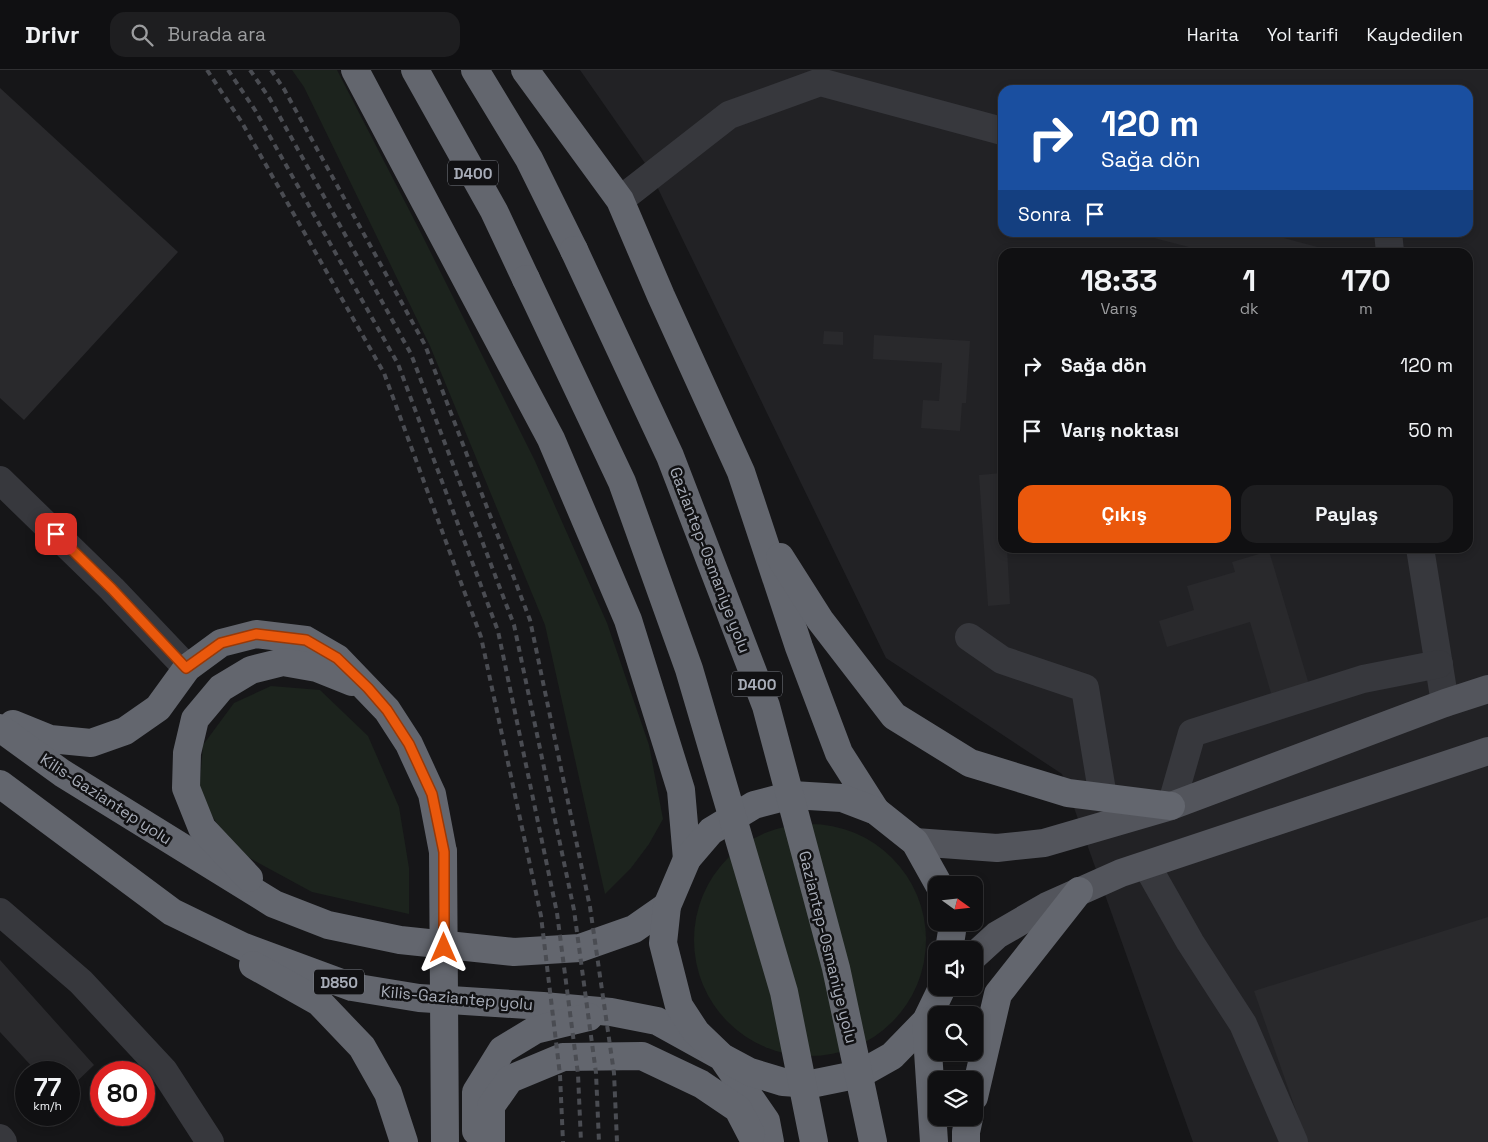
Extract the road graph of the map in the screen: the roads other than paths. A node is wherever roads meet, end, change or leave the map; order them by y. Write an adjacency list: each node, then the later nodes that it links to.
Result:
1 (355, 70): 25 (highway)
2 (415, 70): 49 (highway, D400, bridge)
3 (475, 70): 50 (highway, Gaziantep-Osmaniye yolu / D400, bridge)
4 (525, 70): 7 (highway)
5 (820, 76): 6 (street); 7 (street)
6 (998, 130)
7 (620, 200): 9 (highway)
8 (0, 480): 13 (street)
9 (757, 520): 21 (highway); 23 (highway)
10 (1421, 553): 12 (street)
11 (969, 637): 21 (street)
12 (1439, 664): 16 (street); 22 (street)
13 (186, 668): 14 (highway); 17 (highway)
14 (368, 688): 29 (highway); 44 (highway, bridge)
15 (1488, 689): 16 (main road)
16 (1445, 702): 22 (main road)
17 (0, 718)
18 (0, 728): 29 (highway, Kilis-Gaziantep yolu)
19 (1488, 751): 26 (main road)
20 (0, 784): 32 (highway, Kilis-Gaziantep yolu / D850)
21 (1103, 797): 22 (highway)
22 (1171, 806): 24 (main road)
23 (876, 811): 24 (highway); 25 (highway)
24 (915, 842): 27 (highway)
25 (686, 859): 30 (highway)
26 (1147, 866): 28 (main road); 53 (street)
27 (934, 876)
28 (1079, 891): 33 (main road); 38 (highway)
29 (274, 904): 30 (highway, Kilis-Gaziantep yolu)
30 (667, 906): 37 (highway)
31 (0, 912): 42 (street)
32 (172, 912): 35 (highway, Kilis-Gaziantep yolu / D850); 43 (highway)
33 (983, 948)
34 (938, 996): 36 (highway)
35 (611, 1012): 37 (highway, Kilis-Gaziantep yolu / D850); 45 (highway)
36 (926, 1021): 37 (highway, Kilis-Gaziantep yolu); 51 (highway)
37 (722, 1057): 48 (highway)
38 (980, 1071)
39 (967, 1126): 52 (highway)
40 (0, 1138): 41 (street)
41 (3, 1142)
42 (210, 1142)
43 (404, 1142)
44 (444, 1142)
45 (477, 1142)
46 (491, 1142): 47 (highway)
47 (755, 1142)
48 (770, 1142)
49 (814, 1142)
50 (873, 1142)
51 (934, 1142)
52 (966, 1142)
53 (1294, 1142)

